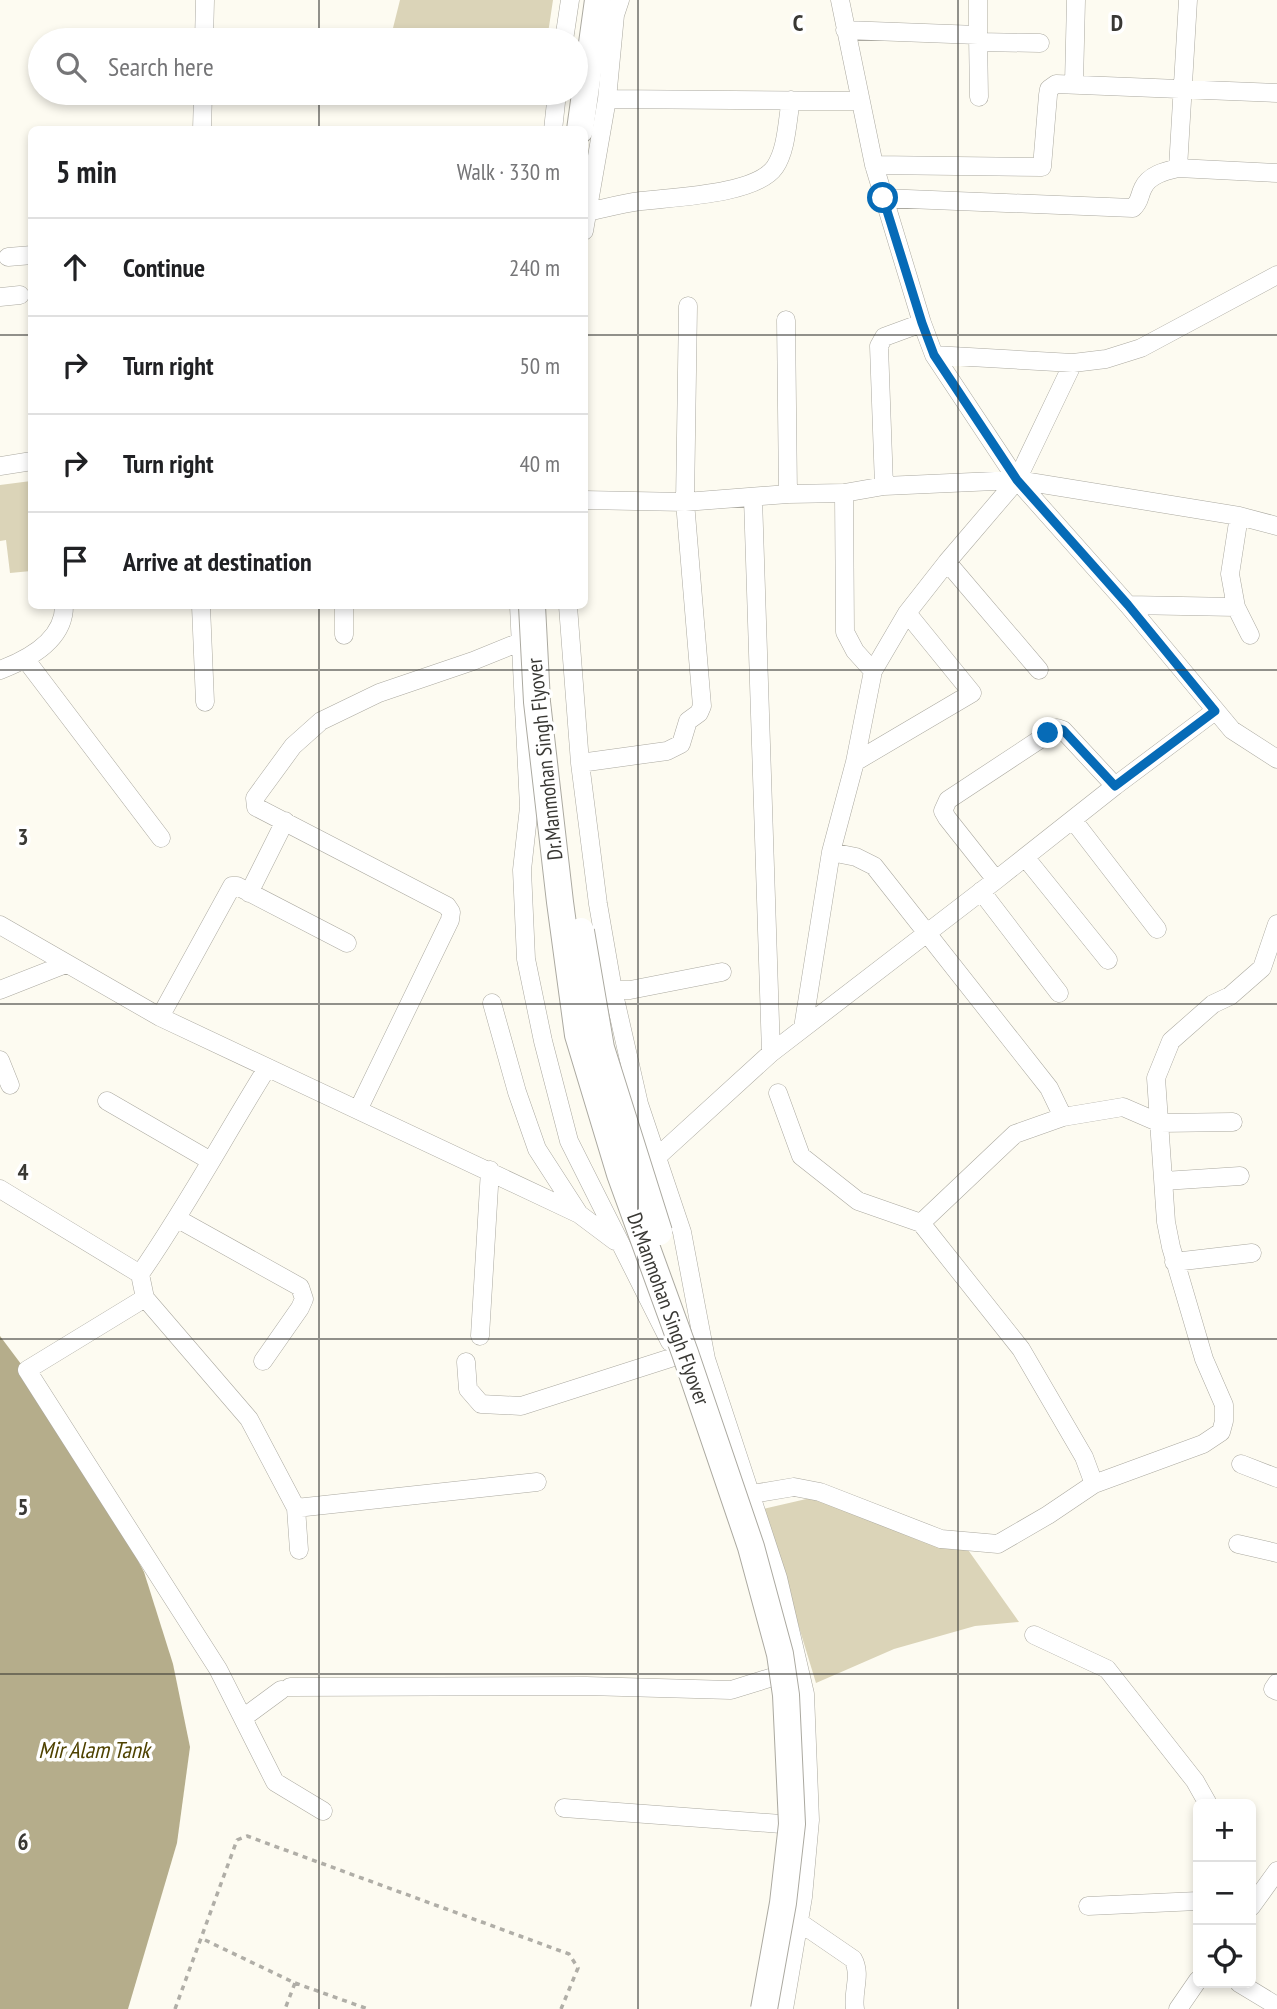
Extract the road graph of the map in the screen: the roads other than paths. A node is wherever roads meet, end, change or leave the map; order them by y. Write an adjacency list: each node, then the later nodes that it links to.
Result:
1 (205, 0): 10 (street)
2 (570, 0): 11 (street)
3 (586, 0): 12 (highway)
4 (598, 0): 16 (highway)
5 (620, 0): 21 (street)
6 (840, 0): 13 (street)
7 (978, 0): 14 (street)
8 (1076, 0): 17 (street)
9 (1188, 0): 18 (street)
10 (204, 28)
11 (566, 28)
12 (582, 28)
13 (845, 30): 14 (street); 23 (street)
14 (978, 38): 15 (street); 20 (street)
15 (1040, 43)
16 (588, 72)
17 (1074, 83): 18 (street); 32 (street)
18 (1184, 90): 19 (street); 33 (street)
19 (1277, 93)
20 (979, 97)
21 (607, 99): 22 (street); 36 (street)
22 (791, 100): 23 (street); 36 (street)
23 (859, 101): 32 (street)
24 (203, 105): 28 (street)
25 (556, 105): 29 (street)
26 (569, 105): 30 (highway)
27 (583, 105): 31 (highway)
28 (202, 126)
29 (554, 126)
30 (567, 126)
31 (581, 126)
32 (874, 165): 35 (street)
33 (1178, 168): 34 (street); 35 (street)
34 (1277, 173)
35 (883, 198): 44 (street)
36 (588, 212)
37 (28, 255): 38 (street)
38 (8, 257)
39 (1277, 275): 46 (street)
40 (20, 295): 41 (street)
41 (0, 297)
42 (688, 306): 55 (street)
43 (786, 320): 52 (street)
44 (922, 323): 45 (street); 50 (street)
45 (934, 355): 46 (street); 49 (street)
46 (1073, 363): 49 (street)
47 (28, 462): 48 (street)
48 (0, 466)
49 (1017, 480): 50 (street); 56 (street); 58 (street); 59 (street)
50 (884, 486): 51 (street)
51 (844, 493): 52 (street); 75 (street)
52 (788, 495): 53 (street)
53 (752, 498): 55 (street); 104 (street)
54 (588, 500): 55 (street)
55 (685, 502): 80 (street)
56 (1239, 516): 57 (street); 60 (street)
57 (1277, 526)
58 (947, 562): 68 (street); 74 (street)
59 (1128, 605): 60 (street); 77 (street)
60 (1236, 607): 70 (street)
61 (64, 609): 72 (street)
62 (201, 609): 76 (street)
63 (344, 609): 69 (street)
64 (519, 609): 71 (street)
65 (532, 609): 160 (highway, Dr.Manmohan Singh Flyover, bridge)
66 (548, 609): 161 (highway, Dr.Manmohan Singh Flyover, bridge)
67 (568, 609): 80 (street)
68 (907, 613): 75 (street); 79 (street)
69 (344, 635)
70 (1250, 635)
71 (520, 642): 83 (street); 124 (street)
72 (26, 660): 73 (street); 84 (street)
73 (0, 670)
74 (1039, 670)
75 (873, 671): 79 (street)
76 (205, 702)
77 (1215, 711): 78 (street); 81 (street)
78 (1277, 759)
79 (855, 762): 85 (street)
80 (580, 763): 99 (street)
81 (1115, 786): 82 (street); 87 (street)
82 (1073, 820): 86 (street); 92 (street)
83 (285, 821): 89 (street); 110 (street)
84 (161, 838)
85 (831, 852): 93 (street); 103 (street)
86 (1025, 858): 87 (street); 95 (street)
87 (996, 880): 88 (street)
88 (981, 891): 93 (street); 100 (street)
89 (249, 893): 94 (street); 102 (street)
90 (1277, 924): 113 (street)
91 (0, 925): 96 (street)
92 (1157, 929)
93 (928, 934): 103 (street); 111 (street)
94 (347, 943)
95 (1108, 960)
96 (66, 964): 98 (street); 102 (street)
97 (722, 972): 99 (street)
98 (0, 990)
99 (613, 990): 114 (street)
100 (1059, 993)
101 (492, 1003): 120 (street)
102 (160, 1017): 106 (street)
103 (803, 1028): 104 (street)
104 (772, 1053): 114 (street)
105 (0, 1060): 107 (street)
106 (267, 1068): 110 (street); 115 (street)
107 (10, 1085)
108 (778, 1093): 122 (street)
109 (107, 1101): 115 (street)
110 (358, 1110): 116 (street)
111 (1063, 1117): 113 (street); 122 (street)
112 (1233, 1122): 113 (street)
113 (1160, 1123): 118 (street)
114 (657, 1157): 123 (street)
115 (209, 1160): 121 (street)
116 (490, 1170): 120 (street); 129 (street)
117 (1240, 1176): 118 (street)
118 (1164, 1181): 126 (street)
119 (0, 1189): 127 (street)
120 (579, 1214): 124 (street)
121 (177, 1219): 127 (street); 131 (street)
122 (921, 1223): 136 (street)
123 (682, 1231): 124 (street); 137 (street)
124 (620, 1244): 130 (street)
125 (1252, 1253): 126 (street)
126 (1174, 1262): 136 (street)
127 (140, 1274): 128 (street)
128 (145, 1298): 138 (street); 146 (street)
129 (480, 1336)
130 (677, 1356): 132 (street); 143 (street)
131 (263, 1361)
132 (466, 1362)
133 (1241, 1464): 134 (street)
134 (1277, 1478)
135 (537, 1482): 138 (street)
136 (1094, 1484): 137 (street)
137 (752, 1494): 155 (street)
138 (296, 1508): 140 (street)
139 (1238, 1544): 141 (street)
140 (299, 1550)
141 (1277, 1553)
142 (1034, 1634): 147 (street)
143 (776, 1676): 146 (street); 150 (street)
144 (1277, 1683): 145 (street)
145 (1277, 1691)
146 (243, 1718): 149 (street)
147 (1205, 1799)
148 (564, 1808): 150 (street)
149 (323, 1811)
150 (781, 1824): 159 (street)
151 (1277, 1871): 152 (street)
152 (1256, 1893)
153 (1193, 1901): 154 (street)
154 (1088, 1906)
155 (799, 1922): 162 (street); 163 (street)
156 (1193, 1987): 164 (street)
157 (1247, 1988): 158 (street)
158 (1277, 2006)
159 (755, 2009)
160 (764, 2009)
161 (778, 2009)
162 (784, 2009)
163 (855, 2009)
164 (1178, 2009)

